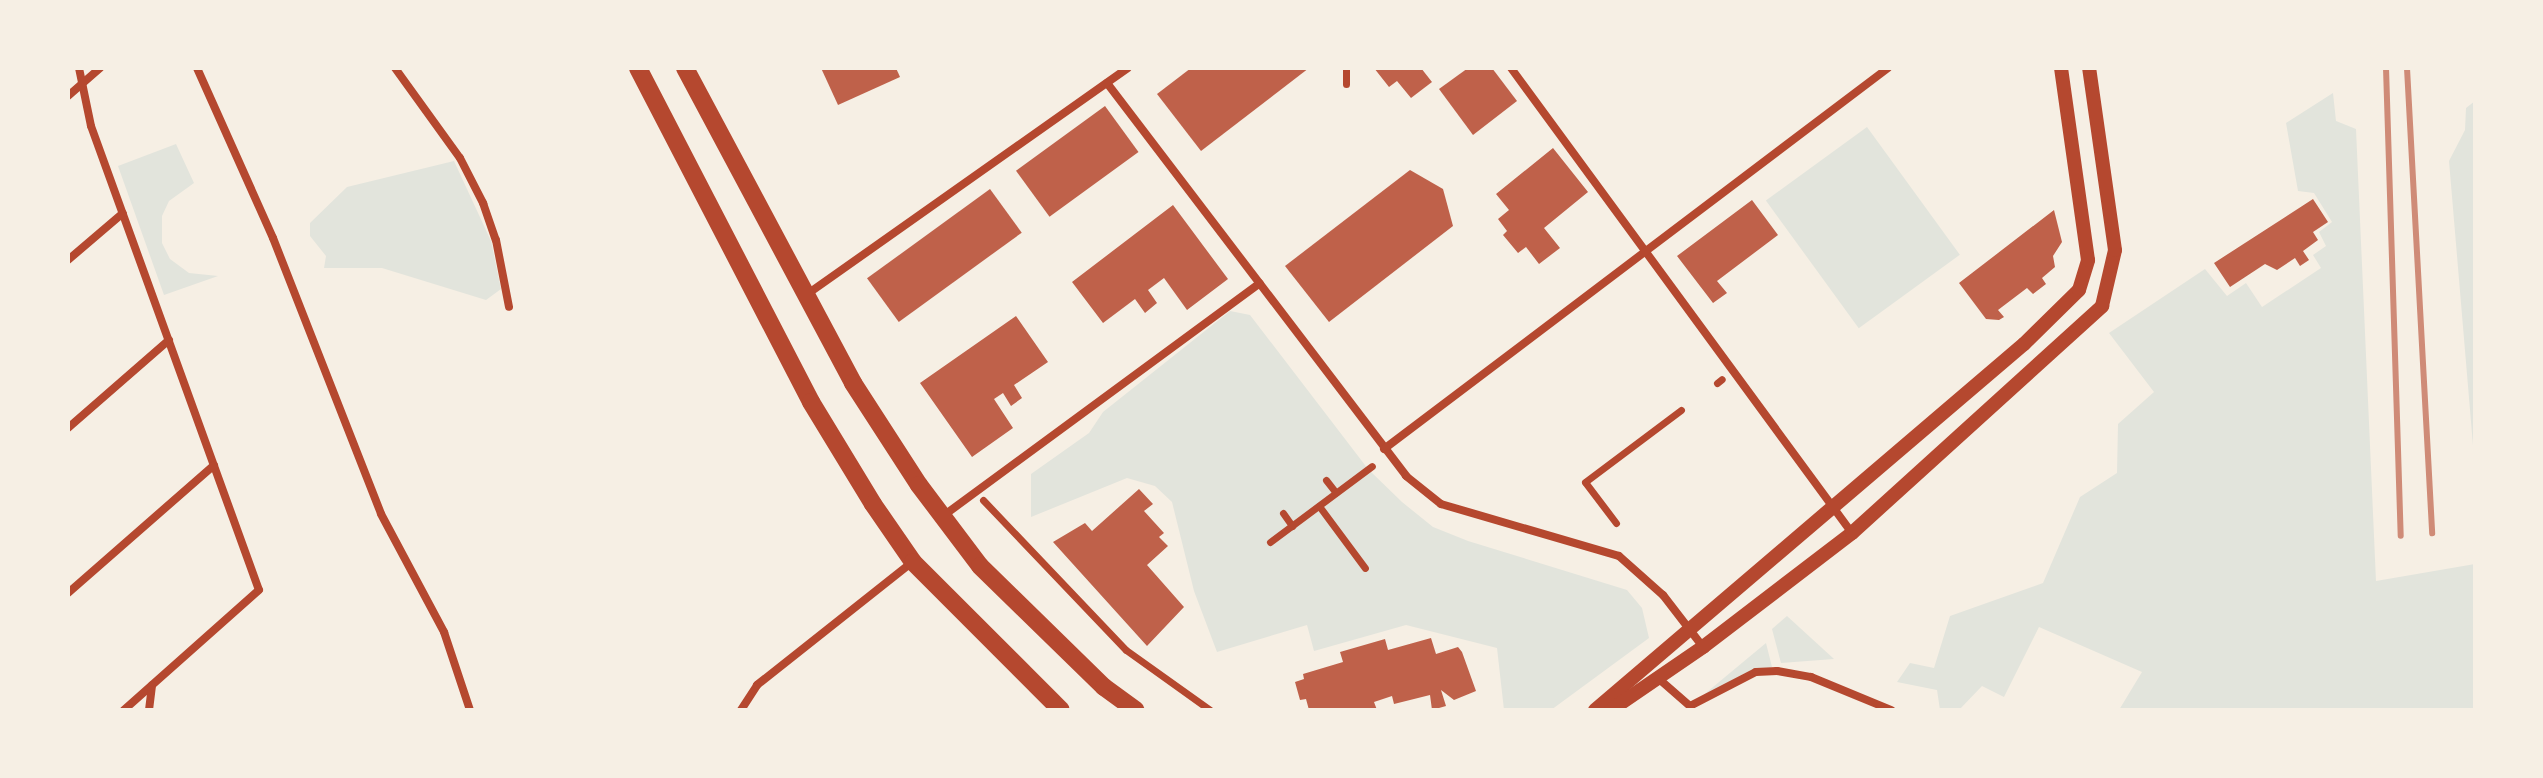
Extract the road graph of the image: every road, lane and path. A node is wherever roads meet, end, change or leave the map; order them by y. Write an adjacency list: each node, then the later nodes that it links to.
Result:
1 (79, 68): 14 (street)
2 (100, 68): 14 (street)
3 (197, 68): 49 (street)
4 (395, 68): 22 (street)
5 (638, 68): 40 (main road)
6 (685, 68): 21 (main road)
7 (1128, 68): 13 (street)
8 (1346, 68): 15 (street)
9 (1511, 68): 18 (street)
10 (1888, 68): 18 (street)
11 (2061, 68): 33 (street)
12 (2089, 68): 38 (street)
13 (1107, 83): 20 (street); 21 (street)
14 (82, 84): 16 (street); 17 (street)
15 (1346, 84)
16 (68, 96)
17 (123, 213): 19 (street); 23 (street)
18 (1649, 251): 26 (street); 33 (street)
19 (68, 260)
20 (1260, 283): 26 (street); 35 (street)
21 (806, 295): 35 (main road)
22 (509, 307)
23 (169, 340): 25 (street); 27 (street)
24 (1681, 410): 36 (street)
25 (68, 428)
26 (1384, 449): 43 (street)
27 (214, 465): 42 (street); 46 (street)
28 (1372, 466): 30 (street)
29 (1326, 480): 30 (street)
30 (1336, 493): 32 (street)
31 (983, 500): 53 (street)
32 (1319, 506): 37 (street); 41 (street)
33 (1832, 508): 38 (street); 43 (street)
34 (1283, 513): 37 (street)
35 (943, 517): 52 (main road)
36 (1616, 523)
37 (1292, 526): 39 (street)
38 (1852, 533): 44 (street)
39 (1270, 542)
40 (913, 562): 50 (street); 51 (main road)
41 (1365, 568)
42 (68, 593)
43 (1687, 627): 44 (street); 54 (street)
44 (1703, 647): 45 (street)
45 (1659, 679): 55 (street); 56 (street)
46 (152, 685): 47 (street); 48 (street)
47 (124, 710)
48 (149, 710)
49 (470, 710)
50 (741, 710)
51 (1061, 710)
52 (1136, 710)
53 (1210, 710)
54 (1595, 710)
55 (1611, 710)
56 (1891, 710)

